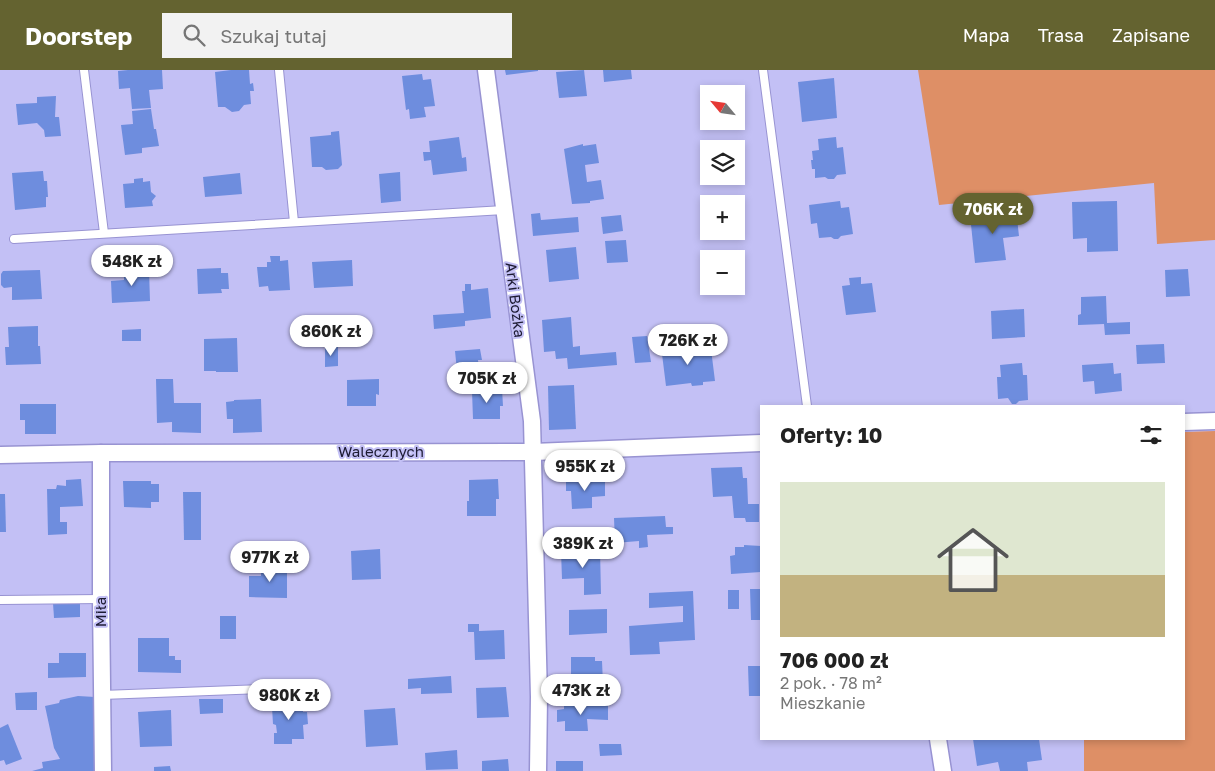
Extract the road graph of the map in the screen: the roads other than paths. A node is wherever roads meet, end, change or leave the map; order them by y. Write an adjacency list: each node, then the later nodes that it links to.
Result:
1 (84, 70): 7 (lane)
2 (279, 70): 6 (lane)
3 (486, 70): 5 (street, Arki Bożka)
4 (763, 70): 9 (lane)
5 (504, 210): 6 (lane); 13 (street, Arki Bożka)
6 (294, 222): 7 (lane)
7 (104, 233): 8 (lane)
8 (14, 238)
9 (807, 405)
10 (1215, 421): 11 (street)
11 (1185, 422)
12 (760, 443): 13 (street, Walecznych)
13 (533, 452): 14 (street, Walecznych); 22 (street, Arki Bożka)
14 (101, 453): 15 (street, Walecznych); 16 (street, Miła)
15 (0, 455)
16 (101, 599): 17 (lane); 19 (street, Miła)
17 (0, 600)
18 (261, 689): 19 (lane)
19 (102, 695): 21 (street, Miła)
20 (938, 740): 23 (street)
21 (103, 771)
22 (538, 771)
23 (943, 771)

